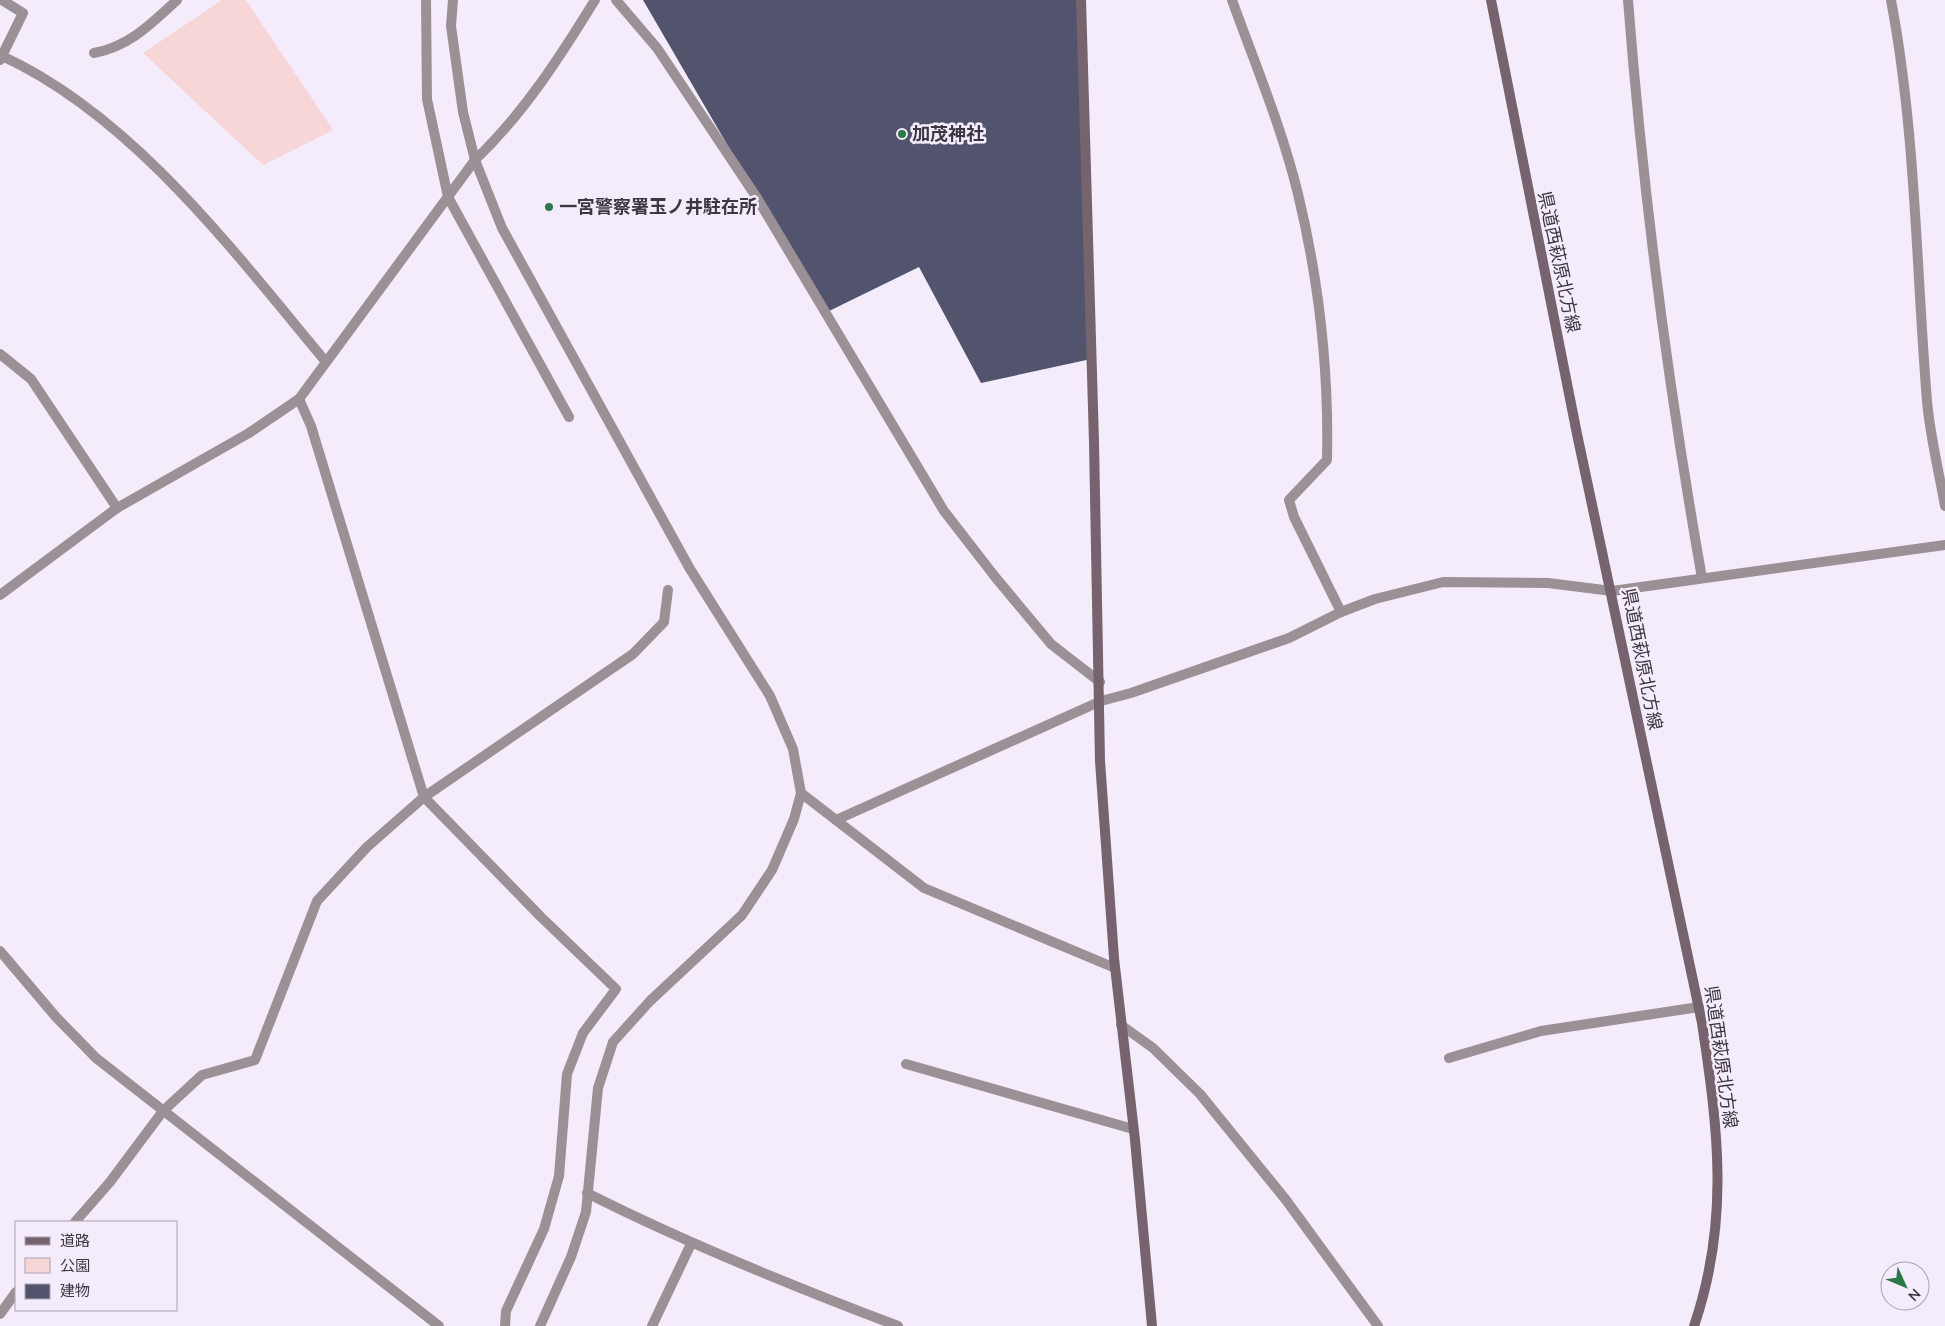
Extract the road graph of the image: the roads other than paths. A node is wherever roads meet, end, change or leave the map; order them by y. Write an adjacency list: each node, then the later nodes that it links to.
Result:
1 (2, 0): 13 (street)
2 (177, 0): 12 (street)
3 (426, 0): 15 (street)
4 (453, 0): 14 (street)
5 (595, 0): 14 (street)
6 (616, 0): 28 (street)
7 (1081, 0): 28 (main road)
8 (1232, 0): 27 (street)
9 (1490, 0): 25 (main road, 県道西萩原北方線)
10 (1628, 0): 23 (street)
11 (1892, 0): 20 (street)
12 (94, 53)
13 (1, 58): 17 (street)
14 (476, 160): 15 (street); 30 (street)
15 (448, 197): 17 (street); 19 (street)
16 (0, 354): 21 (street)
17 (326, 362): 18 (street)
18 (299, 399): 21 (street); 31 (street)
19 (569, 417)
20 (1945, 506)
21 (117, 508): 26 (street)
22 (1945, 545): 23 (street)
23 (1702, 578): 25 (street)
24 (668, 590): 31 (street)
25 (1612, 591): 27 (street); 35 (main road, 県道西萩原北方線)
26 (0, 595)
27 (1341, 612): 29 (street)
28 (1100, 682): 29 (main road)
29 (1100, 701): 32 (street); 34 (main road)
30 (801, 793): 32 (street); 41 (street)
31 (424, 798): 39 (street); 47 (street)
32 (836, 820): 34 (street)
33 (0, 951): 39 (street)
34 (1115, 968): 36 (main road)
35 (1699, 1007): 37 (street); 53 (main road, 県道西萩原北方線)
36 (1122, 1025): 40 (main road); 52 (street)
37 (1449, 1058)
38 (906, 1064): 40 (street)
39 (163, 1111): 42 (street); 46 (street)
40 (1133, 1129): 51 (main road)
41 (587, 1193): 43 (street); 48 (street)
42 (77, 1221)
43 (691, 1244): 49 (street); 50 (street)
44 (15, 1293): 45 (street)
45 (0, 1314)
46 (439, 1326)
47 (505, 1326)
48 (540, 1326)
49 (652, 1326)
50 (898, 1326)
51 (1152, 1326)
52 (1378, 1326)
53 (1694, 1326)

